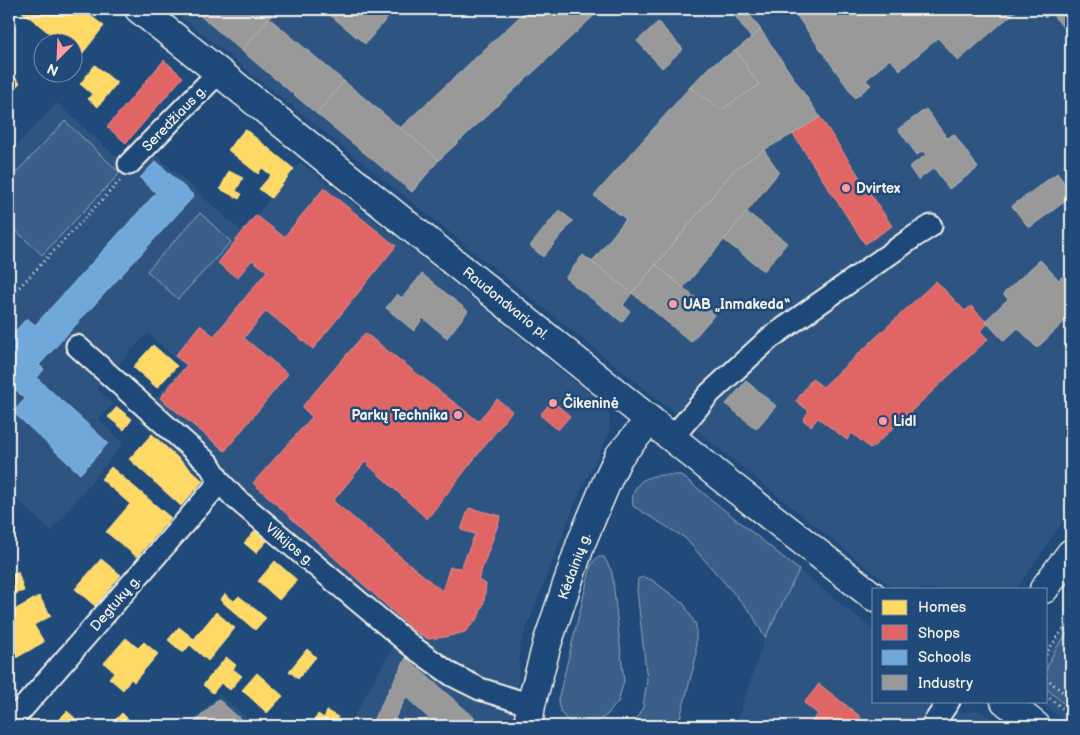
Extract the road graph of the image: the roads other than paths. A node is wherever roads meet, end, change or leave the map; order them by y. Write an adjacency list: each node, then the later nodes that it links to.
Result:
1 (139, 9): 2 (main road, Raudondvario pl.)
2 (219, 72): 3 (street, Seredžiaus g.); 6 (main road, Raudondvario pl.)
3 (129, 164)
4 (931, 226): 7 (street)
5 (77, 346): 8 (street, Vilkijos g.)
6 (650, 420): 7 (main road, Raudondvario pl.); 14 (main road, Kėdainių g.)
7 (672, 438): 11 (main road, Raudondvario pl.)
8 (220, 482): 14 (street, Vilkijos g.); 15 (street, Degtukų g.)
9 (1071, 553): 10 (main road)
10 (1045, 588)
11 (872, 595)
12 (948, 702): 16 (street)
13 (1006, 702): 17 (main road)
14 (529, 716)
15 (9, 722)
16 (932, 726)
17 (1036, 726)

